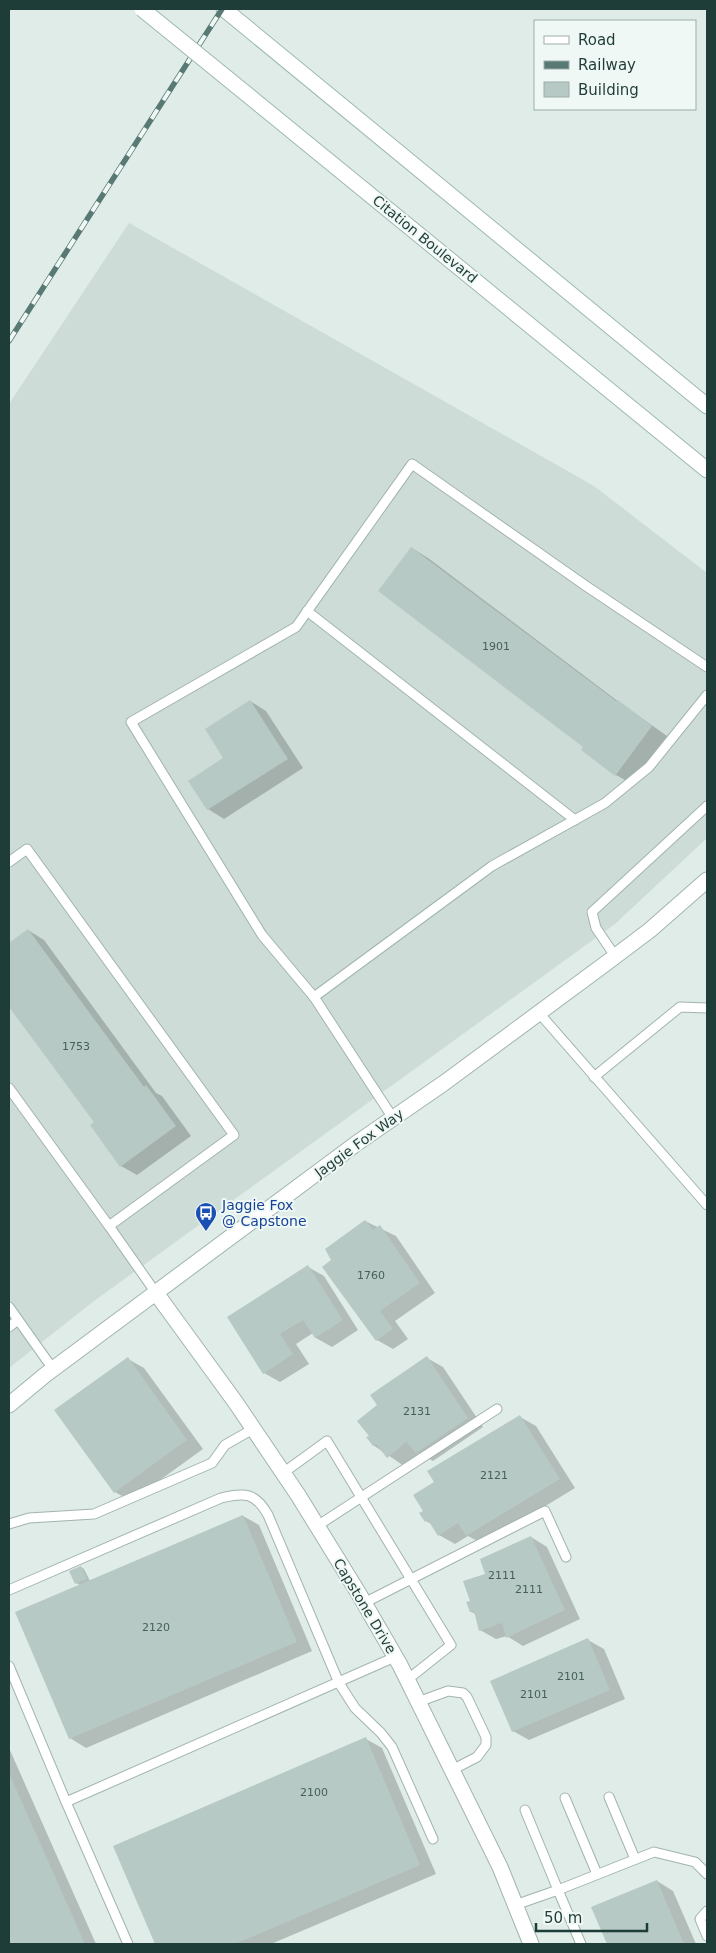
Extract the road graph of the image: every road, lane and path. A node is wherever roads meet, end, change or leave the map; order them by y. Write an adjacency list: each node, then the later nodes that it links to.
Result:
1 (142, 9): 4 (street, Citation Boulevard, bridge)
2 (224, 9): 3 (street)
3 (707, 406)
4 (707, 470)
5 (307, 612): 6 (lane); 9 (lane); 13 (lane)
6 (707, 667)
7 (707, 695): 9 (lane)
8 (707, 806): 12 (lane)
9 (574, 820): 13 (lane)
10 (9, 862): 20 (lane)
11 (707, 880): 12 (street, Jaggie Fox Way)
12 (616, 956): 15 (street, Jaggie Fox Way)
13 (314, 997): 18 (lane)
14 (707, 1008): 16 (lane)
15 (538, 1013): 16 (lane); 18 (street, Jaggie Fox Way)
16 (594, 1078): 19 (lane)
17 (9, 1088): 20 (lane)
18 (393, 1118): 21 (street, Jaggie Fox Way)
19 (707, 1204)
20 (109, 1226): 21 (lane)
21 (156, 1293): 25 (street, Jaggie Fox Way); 28 (street, Capstone Drive)
22 (9, 1307): 23 (lane)
23 (18, 1320): 24 (lane); 25 (lane)
24 (9, 1327)
25 (53, 1369): 26 (street, Jaggie Fox Way)
26 (9, 1405)
27 (497, 1409): 30 (lane)
28 (253, 1429): 29 (street, Capstone Drive); 31 (lane)
29 (283, 1473): 30 (lane); 32 (street, Capstone Drive)
30 (362, 1498): 32 (lane); 34 (lane)
31 (9, 1524)
32 (317, 1526): 36 (street, Capstone Drive)
33 (566, 1557): 34 (lane)
34 (410, 1578): 36 (lane); 39 (lane)
35 (9, 1590): 40 (lane)
36 (364, 1603): 37 (street, Capstone Drive)
37 (396, 1657): 39 (street, Capstone Drive); 40 (lane)
38 (9, 1666): 45 (lane)
39 (407, 1680): 41 (street, Capstone Drive)
40 (339, 1683): 45 (lane); 47 (lane)
41 (418, 1702): 42 (street, Capstone Drive); 42 (lane)
42 (452, 1770): 52 (street, Capstone Drive)
43 (609, 1797): 48 (lane)
44 (565, 1798): 49 (lane)
45 (66, 1802): 55 (lane)
46 (525, 1810): 51 (lane)
47 (433, 1839)
48 (636, 1859): 49 (lane); 50 (lane)
49 (597, 1874): 51 (lane)
50 (707, 1874)
51 (558, 1890): 52 (lane); 57 (lane)
52 (516, 1905): 56 (street, Capstone Drive)
53 (707, 1911): 54 (lane)
54 (707, 1936)
55 (128, 1944)
56 (531, 1944)
57 (581, 1944)

